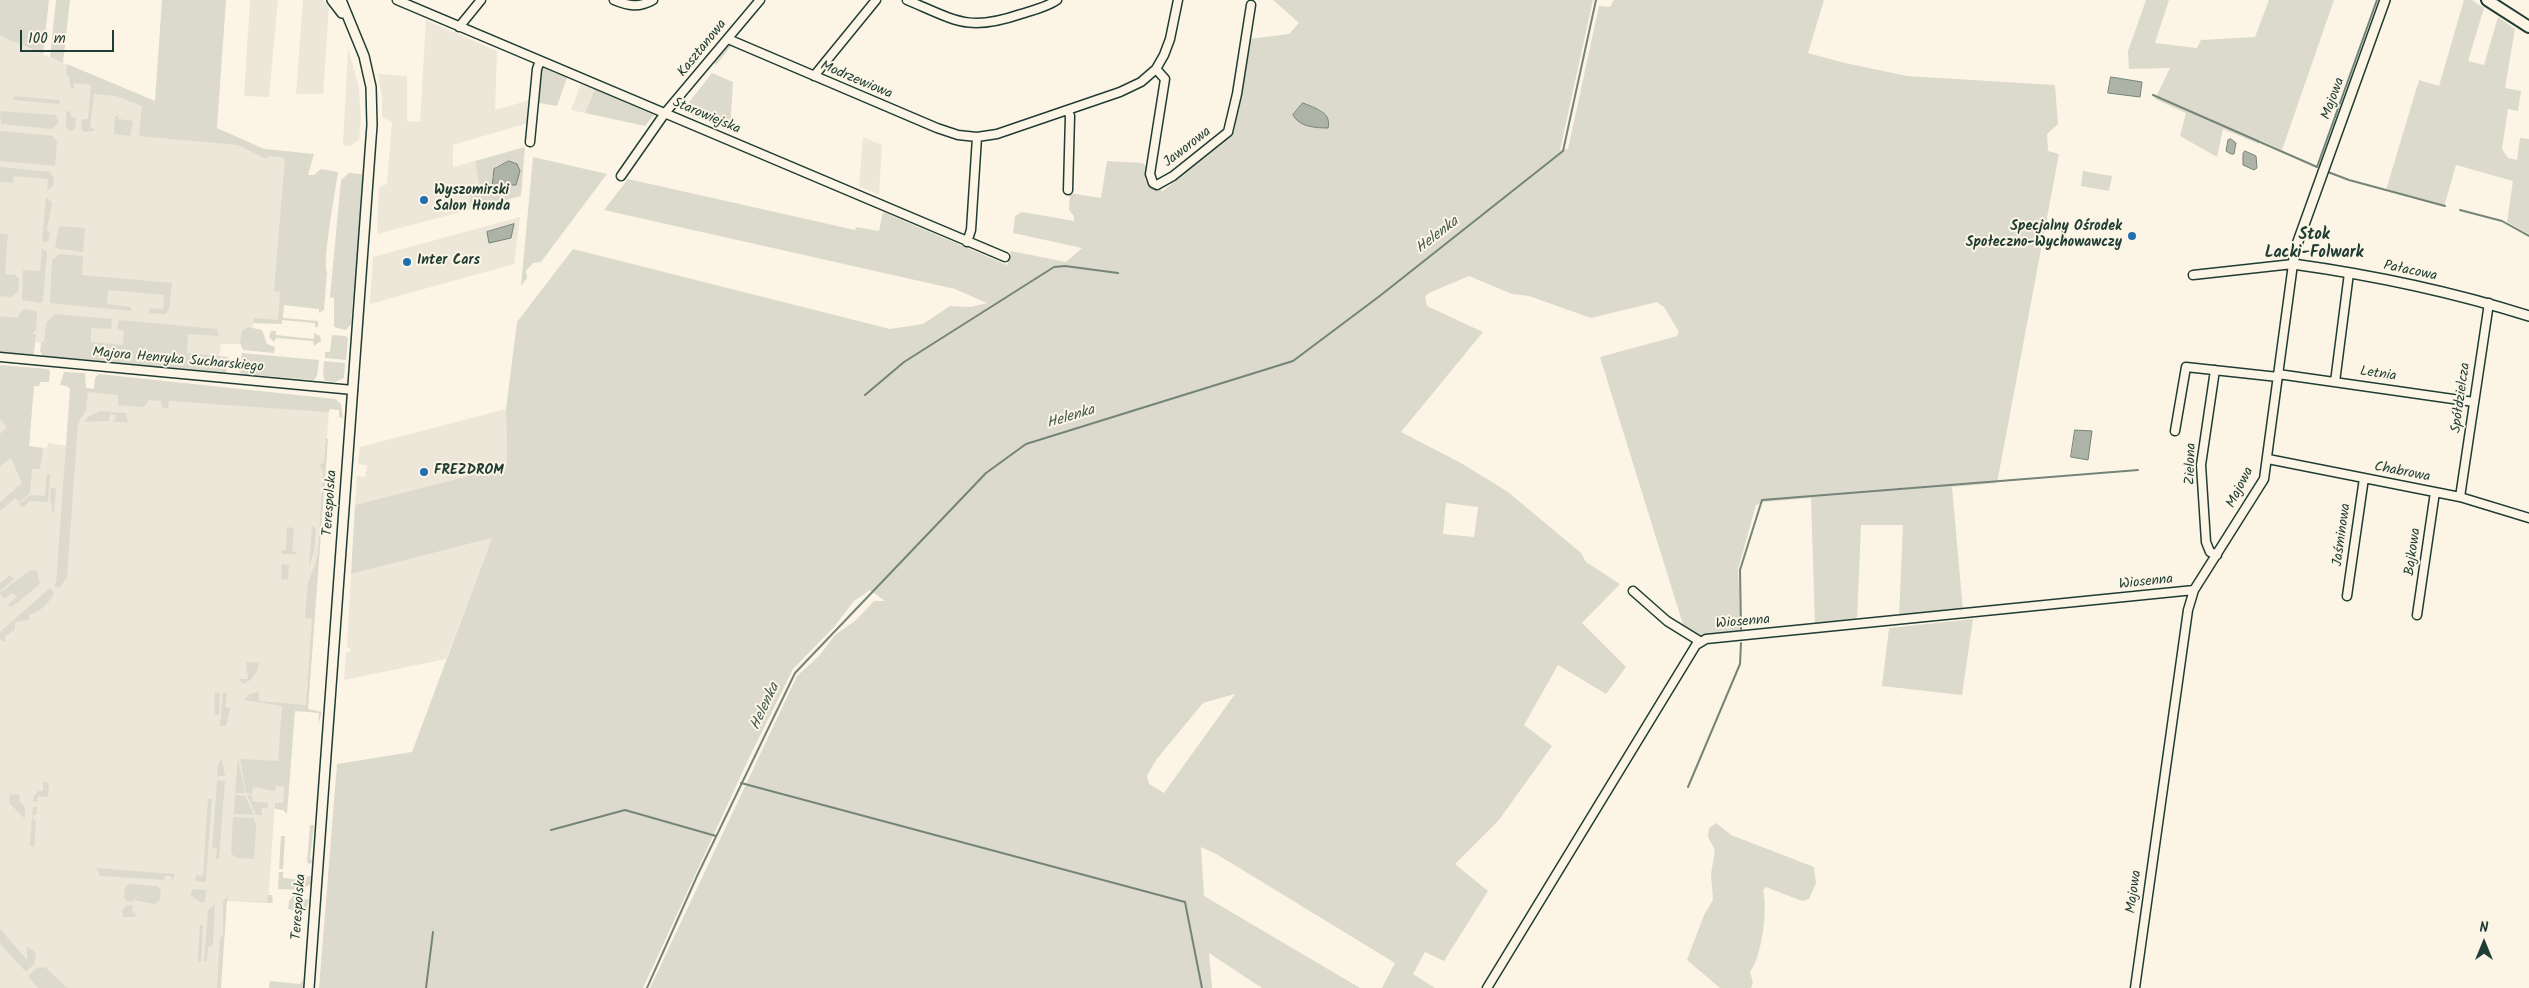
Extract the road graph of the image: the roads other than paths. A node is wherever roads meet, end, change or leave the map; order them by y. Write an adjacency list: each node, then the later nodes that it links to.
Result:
1 (332, 0): 15 (street, Terespolska)
2 (341, 0): 15 (street, Terespolska)
3 (397, 0): 16 (street, Starowiejska)
4 (481, 0): 16 (street)
5 (614, 0): 6 (street)
6 (653, 0)
7 (760, 0): 18 (street, Kasztanowa)
8 (876, 0): 21 (street)
9 (908, 0): 10 (street)
10 (1057, 0)
11 (1178, 0): 20 (street)
12 (2385, 0): 30 (street, Majowa)
13 (2487, 0): 17 (main road)
14 (1251, 5): 20 (street, Jaworowa)
15 (349, 24): 39 (street, Terespolska)
16 (459, 27): 19 (street, Starowiejska)
17 (2529, 27)
18 (728, 39): 21 (street, Modrzewiowa); 23 (street, Kasztanowa)
19 (540, 61): 23 (street, Starowiejska); 25 (street)
20 (1156, 70): 22 (street, Modrzewiowa)
21 (814, 76): 24 (street, Modrzewiowa)
22 (1068, 110): 24 (street, Modrzewiowa); 27 (street)
23 (665, 113): 26 (street, Kasztanowa); 28 (street, Starowiejska)
24 (977, 138): 28 (street)
25 (530, 142)
26 (621, 176)
27 (1068, 190)
28 (967, 242): 29 (street, Starowiejska)
29 (1005, 257)
30 (2293, 264): 31 (street, Pałacowa); 32 (street, Pałacowa); 37 (street, Majowa)
31 (2349, 273): 33 (street, Pałacowa); 38 (street)
32 (2193, 274)
33 (2489, 303): 34 (street, Pałacowa); 40 (street, Spółdzielcza)
34 (2529, 316)
35 (0, 357): 39 (street, Majora Henryka Sucharskiego)
36 (2215, 370): 37 (street, Letnia); 41 (street, Letnia); 47 (street, Zielona)
37 (2278, 376): 38 (street, Letnia); 42 (street, Majowa)
38 (2335, 382): 40 (street, Letnia)
39 (353, 390): 53 (street, Terespolska)
40 (2474, 402): 45 (street, Spółdzielcza)
41 (2175, 431)
42 (2268, 460): 43 (street, Chabrowa); 47 (street, Majowa)
43 (2364, 478): 44 (street, Chabrowa); 50 (street, Jaśminowa)
44 (2435, 492): 45 (street, Chabrowa); 51 (street, Bajkowa)
45 (2460, 497): 46 (street, Chabrowa)
46 (2529, 518)
47 (2217, 555): 48 (street, Majowa)
48 (2194, 590): 52 (street, Wiosenna); 55 (street, Majowa)
49 (1633, 591): 52 (street)
50 (2347, 596)
51 (2417, 615)
52 (1701, 642): 54 (street, Wiosenna)
53 (309, 988)
54 (1488, 988)
55 (2135, 988)

